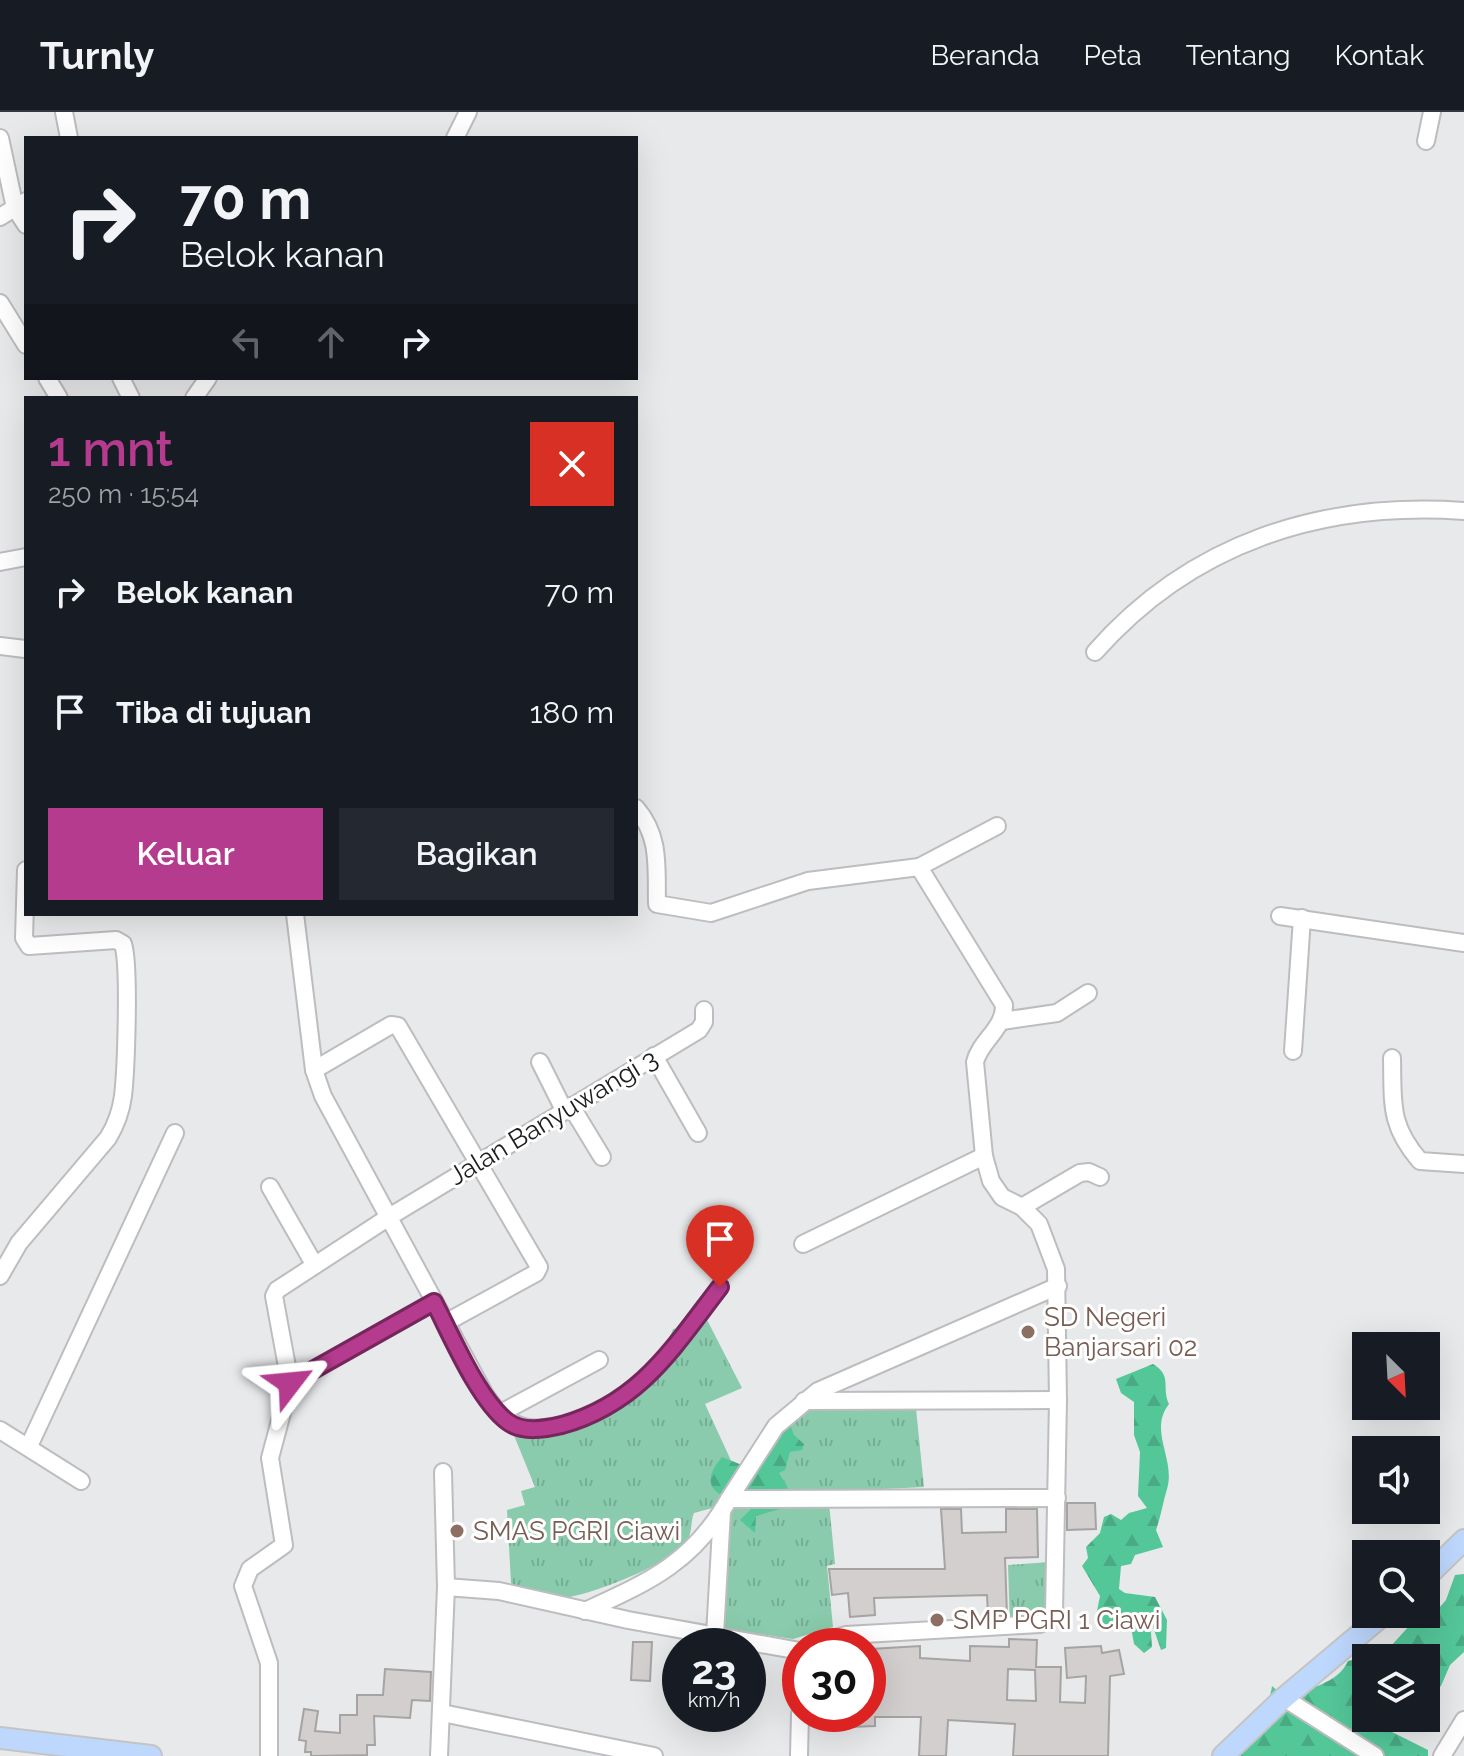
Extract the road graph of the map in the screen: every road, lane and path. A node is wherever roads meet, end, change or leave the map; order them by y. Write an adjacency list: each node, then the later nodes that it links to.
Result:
1 (64, 112): 4 (street)
2 (468, 112): 5 (street)
3 (1432, 112): 7 (street)
4 (69, 136)
5 (456, 136)
6 (0, 138): 8 (street)
7 (1426, 141)
8 (14, 209)
9 (0, 303): 10 (street)
10 (24, 342)
11 (1464, 511): 16 (street)
12 (24, 557): 13 (street)
13 (0, 562)
14 (0, 646): 15 (street)
15 (24, 649)
16 (1095, 652)
17 (638, 810): 19 (street)
18 (997, 826): 19 (street)
19 (919, 867): 27 (street)
20 (25, 916): 46 (street)
21 (295, 916): 32 (street)
22 (1280, 916): 23 (street)
23 (1302, 918): 24 (street); 28 (street)
24 (1464, 943)
25 (1088, 993): 27 (street)
26 (704, 1010): 29 (street, Jalan Banyuwangi 3)
27 (1002, 1021): 36 (street)
28 (1293, 1051)
29 (654, 1056): 33 (street, Jalan Banyuwangi 3); 35 (street)
30 (1392, 1058): 39 (street)
31 (540, 1062): 33 (street)
32 (314, 1070): 38 (street); 43 (street)
33 (567, 1108): 37 (street); 38 (street, Jalan Banyuwangi 3)
34 (175, 1133): 57 (street)
35 (698, 1133)
36 (984, 1156): 42 (street); 44 (street)
37 (602, 1157)
38 (478, 1163): 43 (street, Jalan Banyuwangi 3); 50 (street)
39 (1464, 1164)
40 (1100, 1177): 42 (street)
41 (270, 1187): 45 (street)
42 (1022, 1207): 47 (street)
43 (389, 1217): 45 (street, Jalan Banyuwangi 3); 49 (street)
44 (803, 1244)
45 (314, 1264): 52 (street, Jalan Banyuwangi 3)
46 (0, 1276)
47 (1058, 1286): 53 (street); 54 (street)
48 (720, 1287): 55 (street)
49 (434, 1302): 50 (street); 52 (street)
50 (445, 1323): 55 (street)
51 (599, 1360): 55 (street)
52 (290, 1383): 77 (street)
53 (1058, 1400): 54 (street); 60 (street)
54 (802, 1401): 61 (street)
55 (499, 1414)
56 (0, 1430): 57 (street)
57 (29, 1446): 59 (street)
58 (443, 1472): 64 (street)
59 (81, 1481)
60 (1057, 1498): 61 (street); 69 (street)
61 (725, 1505): 65 (street); 67 (street)
62 (1464, 1540): 63 (main road)
63 (1440, 1563)
64 (446, 1587): 65 (street); 71 (street)
65 (585, 1611): 66 (street)
66 (677, 1628)
67 (716, 1628)
68 (1367, 1628): 70 (main road)
69 (886, 1632)
70 (1284, 1698): 81 (main road); 82 (street)
71 (442, 1713): 78 (street); 79 (street)
72 (1464, 1720): 83 (street)
73 (800, 1732): 80 (street)
74 (0, 1738): 75 (main road)
75 (122, 1754): 76 (main road)
76 (151, 1756)
77 (269, 1756)
78 (439, 1756)
79 (654, 1756)
80 (799, 1756)
81 (1223, 1756)
82 (1375, 1756)
83 (1442, 1756)

